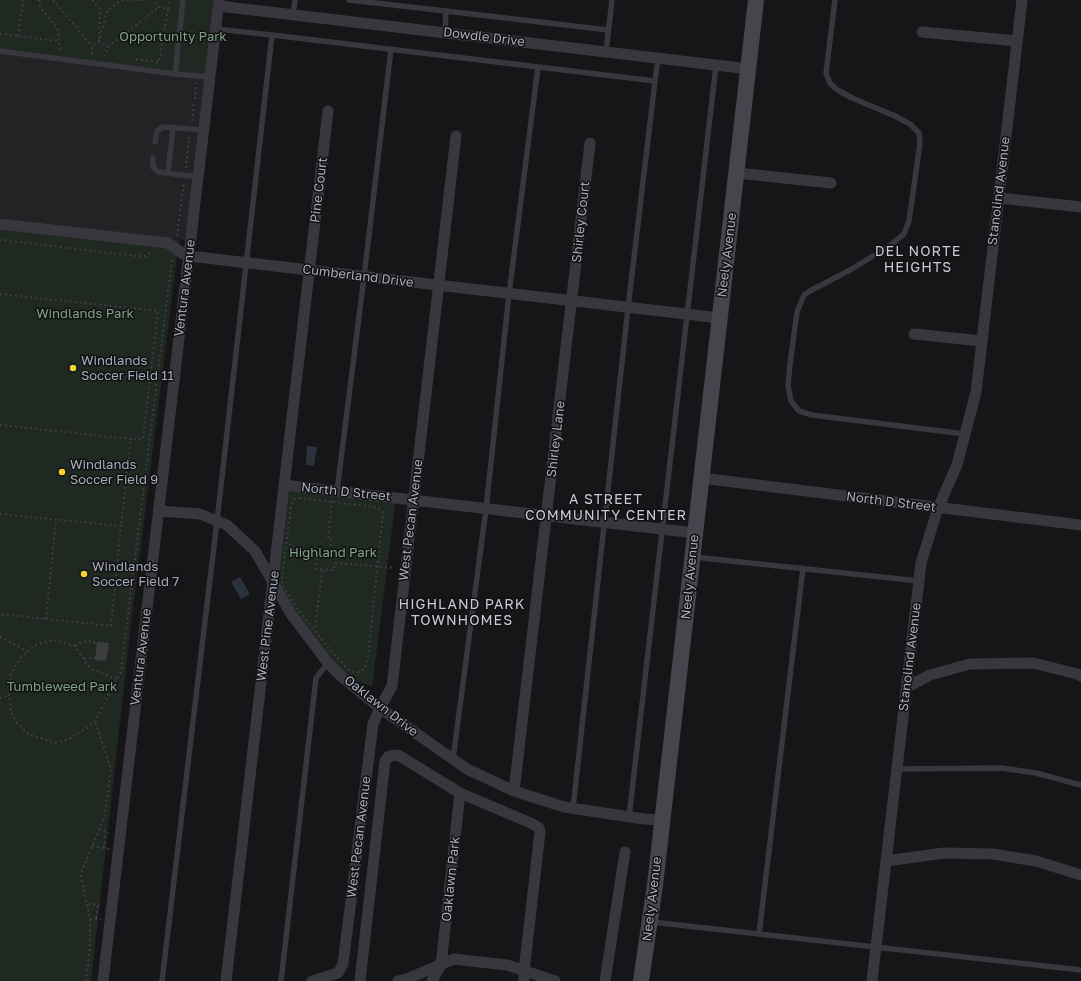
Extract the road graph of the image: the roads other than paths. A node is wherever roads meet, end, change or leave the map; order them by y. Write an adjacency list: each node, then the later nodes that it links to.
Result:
1 (183, 0): 24 (lane)
2 (294, 0): 10 (lane)
3 (349, 0): 9 (lane)
4 (612, 0): 12 (lane)
5 (756, 0): 23 (street, Neely Avenue)
6 (835, 0): 53 (lane)
7 (1022, 0): 16 (street, Stanolind Avenue)
8 (219, 3): 10 (street, Dowdle Drive); 11 (street, Ventura Avenue)
9 (446, 11): 12 (lane); 14 (lane)
10 (292, 15): 14 (street, Dowdle Drive)
11 (216, 29): 15 (lane); 25 (street, Ventura Avenue)
12 (608, 30): 19 (lane)
13 (922, 32): 16 (street)
14 (445, 33): 19 (street, Dowdle Drive)
15 (272, 35): 17 (lane); 42 (lane)
16 (1017, 41): 38 (street, Stanolind Avenue)
17 (391, 49): 22 (lane); 44 (lane)
18 (0, 51): 24 (lane)
19 (606, 52): 20 (street, Dowdle Drive)
20 (658, 58): 21 (street, Dowdle Drive); 26 (lane)
21 (716, 65): 23 (street, Dowdle Drive); 49 (lane)
22 (538, 67): 26 (lane); 46 (lane)
23 (749, 69): 34 (street, Neely Avenue)
24 (175, 74): 25 (lane)
25 (210, 77): 29 (street, Ventura Avenue)
26 (655, 81): 48 (lane)
27 (328, 110): 43 (street, Pine Court)
28 (173, 128): 29 (lane); 31 (lane); 35 (lane)
29 (204, 130): 36 (street, Ventura Avenue)
30 (456, 136): 45 (street, West Pecan Avenue)
31 (155, 142)
32 (590, 143): 47 (street, Shirley Court)
33 (153, 158): 35 (lane)
34 (737, 173): 37 (street); 50 (street, Neely Avenue)
35 (168, 174): 36 (lane)
36 (199, 177): 41 (street, Ventura Avenue)
37 (832, 183)
38 (998, 198): 39 (street); 52 (street, Stanolind Avenue)
39 (1081, 207)
40 (0, 224): 41 (street, Cumberland Drive)
41 (189, 256): 42 (street, Cumberland Drive); 60 (street, Ventura Avenue)
42 (246, 263): 43 (street, Cumberland Drive); 62 (lane)
43 (309, 270): 44 (street, Cumberland Drive); 55 (street, West Pine Avenue)
44 (364, 277): 45 (street, Cumberland Drive); 56 (lane)
45 (439, 285): 46 (street, Cumberland Drive); 57 (street, West Pecan Avenue)
46 (509, 294): 47 (street, Cumberland Drive); 59 (lane)
47 (572, 301): 48 (street, Cumberland Drive); 61 (street, Shirley Lane)
48 (628, 308): 49 (street, Cumberland Drive); 63 (lane)
49 (688, 314): 50 (street, Cumberland Drive); 65 (lane)
50 (720, 318): 54 (street, Neely Avenue)
51 (914, 334): 52 (street)
52 (982, 341): 53 (street, Stanolind Avenue)
53 (965, 434): 58 (street, Stanolind Avenue)
54 (701, 478): 58 (street, North D Street); 66 (street, Neely Avenue)
55 (284, 485): 56 (street, North D Street); 69 (street, West Pine Avenue)
56 (335, 495): 57 (street, North D Street)
57 (414, 500): 59 (street, North D Street); 74 (street, West Pecan Avenue)
58 (938, 508): 64 (street, North D Street); 70 (street, Stanolind Avenue)
59 (486, 509): 61 (street, North D Street); 75 (lane)
60 (159, 511): 62 (street, Oaklawn Drive); 92 (street, Ventura Avenue)
61 (547, 516): 63 (street, North D Street); 78 (street, Shirley Lane)
62 (217, 521): 69 (street, Oaklawn Drive); 93 (lane)
63 (604, 523): 65 (street, North D Street); 80 (lane)
64 (1081, 525)
65 (662, 529): 66 (street, North D Street); 81 (lane)
66 (695, 533): 67 (street, Neely Avenue)
67 (692, 557): 68 (lane); 82 (street, Neely Avenue)
68 (803, 568): 70 (lane); 87 (lane)
69 (273, 581): 71 (street, Oaklawn Drive); 94 (street, West Pine Avenue)
70 (919, 581): 73 (street, Stanolind Avenue)
71 (328, 663): 74 (street, Oaklawn Drive); 95 (lane)
72 (1081, 676): 73 (street)
73 (907, 687): 76 (street, Stanolind Avenue)
74 (380, 708): 75 (street, Oaklawn Drive); 96 (street, West Pecan Avenue)
75 (453, 759): 78 (street, Oaklawn Drive)
76 (897, 769): 77 (lane); 84 (street, Stanolind Avenue)
77 (1081, 785)
78 (514, 791): 80 (street, Oaklawn Drive)
79 (460, 793): 89 (street, Oaklawn Park); 91 (street); 97 (street)
80 (573, 808): 81 (street, Oaklawn Drive)
81 (629, 817): 82 (street, Oaklawn Drive)
82 (662, 820): 86 (street, Neely Avenue)
83 (625, 852): 101 (street)
84 (886, 861): 85 (street); 88 (street, Stanolind Avenue)
85 (1081, 875)
86 (649, 922): 87 (lane); 102 (street, Neely Avenue)
87 (759, 934): 88 (lane)
88 (876, 946): 90 (lane); 103 (street, Stanolind Avenue)
89 (441, 965): 91 (street); 98 (street); 99 (street, Oaklawn Park)
90 (1081, 970)
91 (524, 976): 100 (street)
92 (103, 981)
93 (162, 981)
94 (226, 981)
95 (281, 981)
96 (312, 981)
97 (360, 981)
98 (398, 981)
99 (432, 981)
100 (555, 981)
101 (605, 981)
102 (641, 981)
103 (872, 981)

